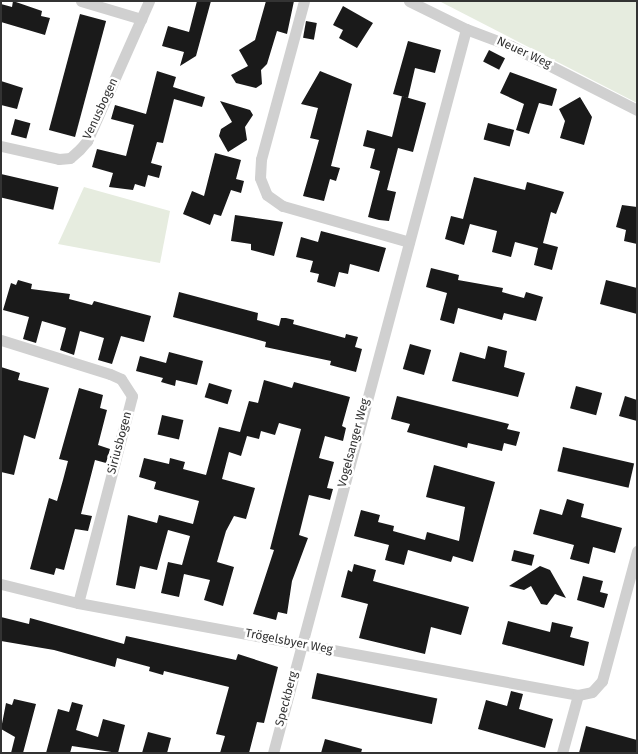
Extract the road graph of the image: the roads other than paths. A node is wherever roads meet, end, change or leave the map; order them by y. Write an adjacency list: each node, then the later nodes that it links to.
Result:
1 (81, 1): 5 (street)
2 (149, 1): 5 (street, Venusbogen)
3 (304, 1): 9 (street)
4 (409, 1): 6 (street, Neuer Weg)
5 (141, 19): 8 (street, Venusbogen)
6 (466, 29): 7 (street, Neuer Weg); 9 (street, Vogelsanger Weg)
7 (637, 110)
8 (1, 146)
9 (410, 242): 14 (street, Vogelsanger Weg)
10 (1, 340): 13 (street, Siriusbogen)
11 (637, 551): 15 (street)
12 (1, 584): 13 (street, Trögelsbyer Weg)
13 (78, 602): 14 (street, Trögelsbyer Weg)
14 (302, 645): 15 (street, Trögelsbyer Weg); 16 (street, Speckberg)
15 (578, 695): 17 (street)
16 (273, 753)
17 (562, 753)

